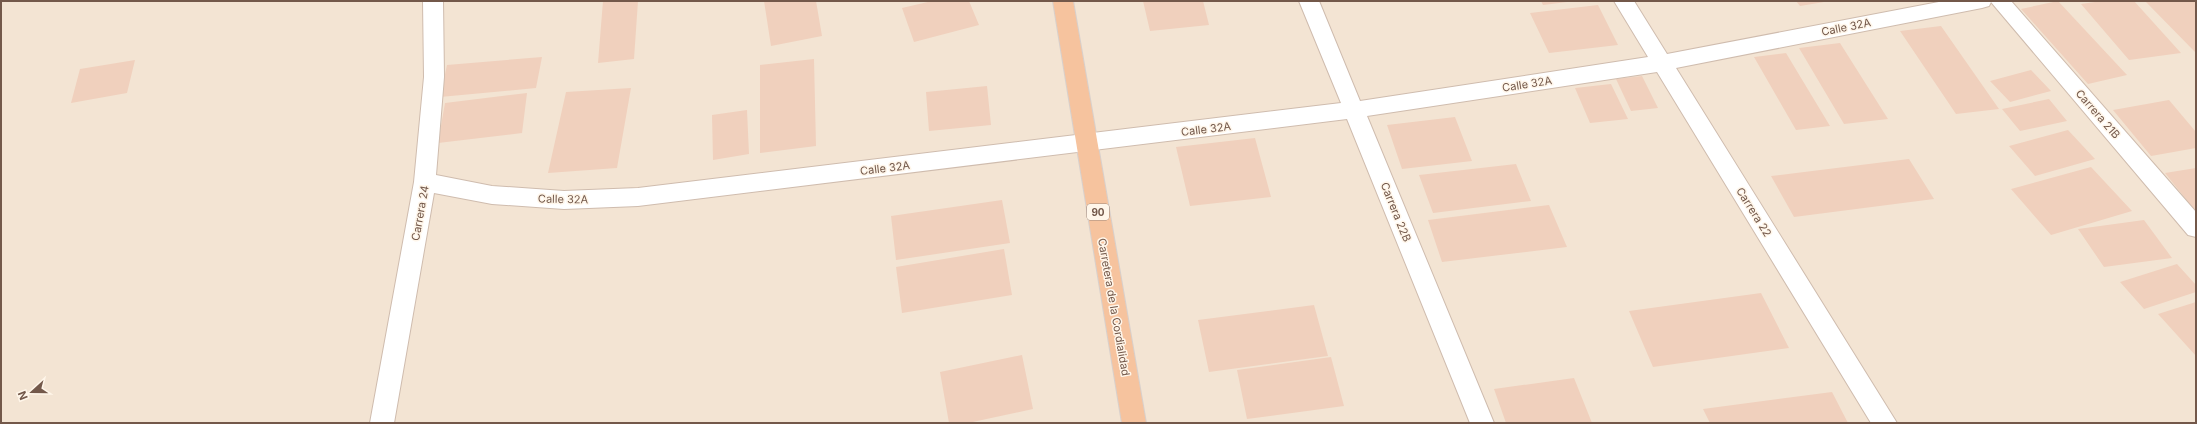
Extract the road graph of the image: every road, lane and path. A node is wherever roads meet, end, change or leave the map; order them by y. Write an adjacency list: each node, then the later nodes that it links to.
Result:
1 (433, 1): 10 (street, Carrera 24)
2 (1063, 1): 9 (highway, Carretera de la Cordialidad / 90)
3 (1309, 1): 8 (street, Carrera 22B)
4 (1624, 1): 7 (street, Carrera 22)
5 (1982, 1): 7 (street, Calle 32A)
6 (2000, 1): 11 (street, Carrera 21B)
7 (1662, 63): 8 (street, Calle 32A); 15 (street, Carrera 22)
8 (1354, 110): 9 (street, Calle 32A); 14 (street, Carrera 22B)
9 (1087, 144): 10 (street, Calle 32A); 13 (highway, Carretera de la Cordialidad / 90)
10 (425, 182): 12 (street, Carrera 24)
11 (2196, 228)
12 (382, 423)
13 (1134, 423)
14 (1482, 423)
15 (1885, 423)

